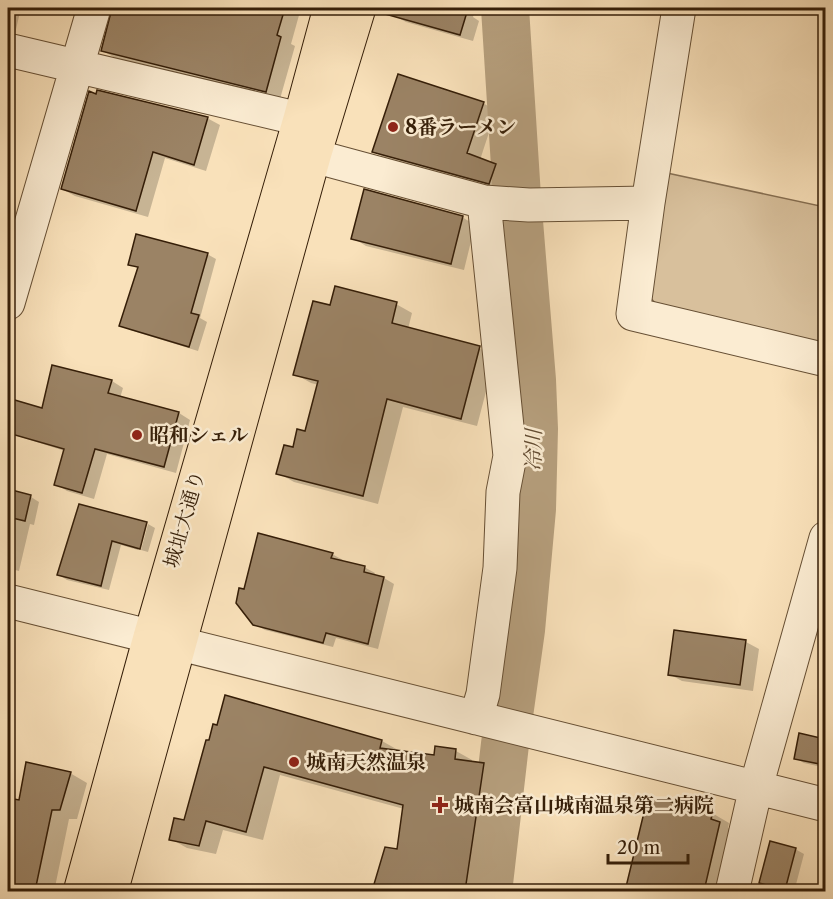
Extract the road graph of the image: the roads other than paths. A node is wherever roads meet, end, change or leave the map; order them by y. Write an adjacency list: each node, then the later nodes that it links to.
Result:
1 (94, 8): 6 (street)
2 (330, 8): 7 (highway, 城址大通り)
3 (359, 8): 8 (highway, 城址大通り)
4 (679, 8): 10 (street)
5 (8, 50): 6 (street)
6 (77, 66): 7 (street); 11 (street)
7 (300, 119): 17 (highway, 城址大通り)
8 (314, 156): 9 (street); 17 (highway, 城址大通り)
9 (484, 202): 10 (street); 18 (street)
10 (648, 203): 13 (street)
11 (17, 230): 12 (street)
12 (8, 303)
13 (825, 360)
14 (825, 538): 16 (street)
15 (8, 601): 17 (street)
16 (817, 603): 19 (street)
17 (165, 640): 18 (street); 21 (highway, 城址大通り); 22 (highway, 城址大通り)
18 (485, 720): 19 (street)
19 (756, 787): 20 (street); 23 (street)
20 (825, 805)
21 (80, 891)
22 (111, 891)
23 (732, 891)

